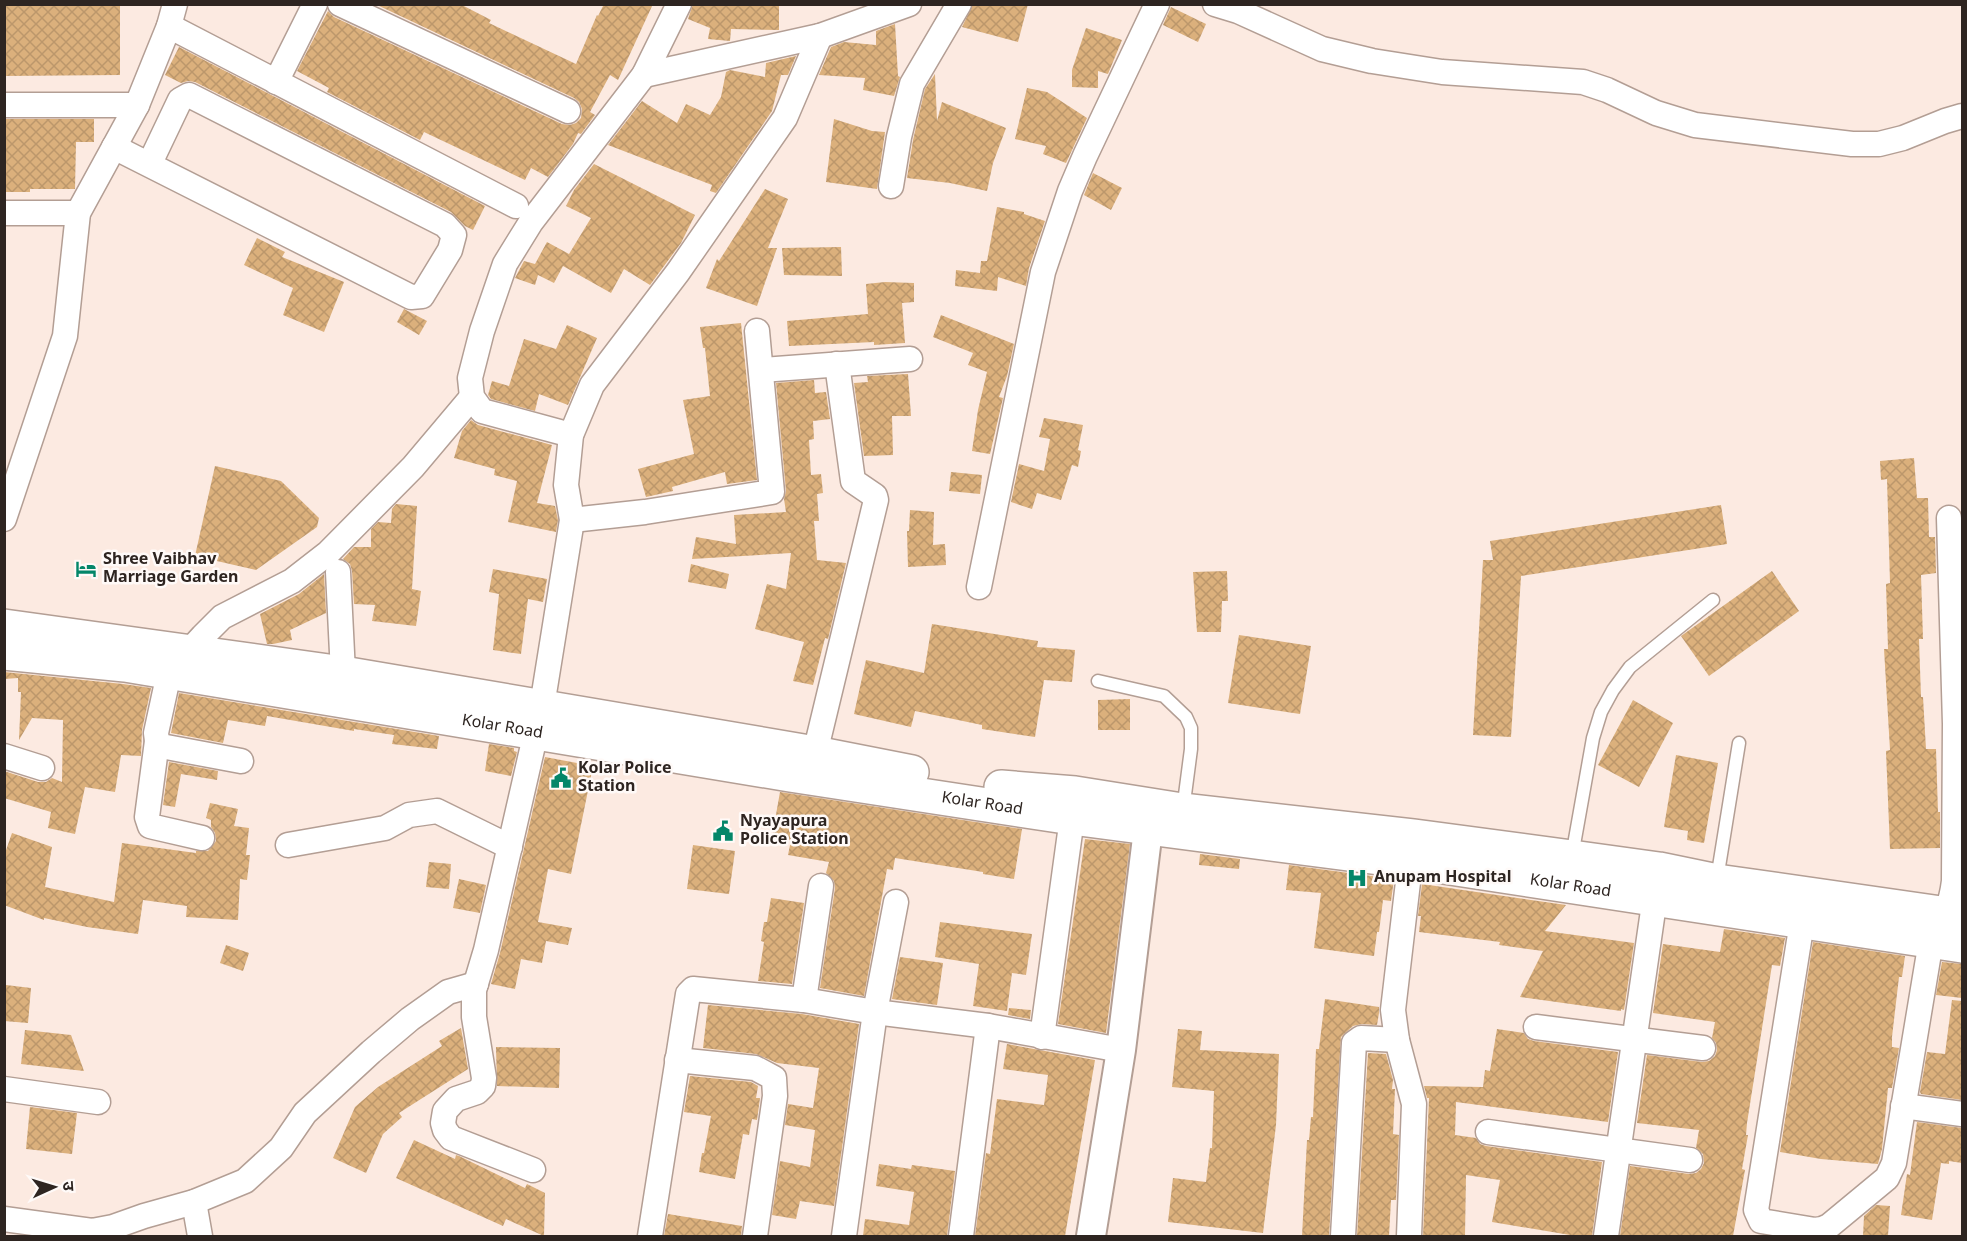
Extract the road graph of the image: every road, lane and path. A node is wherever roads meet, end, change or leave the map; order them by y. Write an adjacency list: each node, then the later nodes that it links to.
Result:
1 (315, 4): 11 (street)
2 (340, 4): 14 (street)
3 (680, 4): 10 (street)
4 (909, 4): 9 (street)
5 (959, 4): 18 (street)
6 (1157, 4): 32 (street)
7 (1215, 4): 15 (street)
8 (172, 15): 11 (street); 13 (street)
9 (820, 36): 10 (street); 27 (street)
10 (644, 75): 26 (street)
11 (276, 81): 19 (street)
12 (4, 105): 13 (street)
13 (137, 105): 16 (street)
14 (568, 111)
15 (1962, 116)
16 (114, 147): 17 (street); 21 (street)
17 (150, 164): 17 (street)
18 (891, 186)
19 (516, 206)
20 (4, 213): 21 (street)
21 (78, 213): 29 (street)
22 (757, 331): 25 (street)
23 (910, 359): 24 (street)
24 (837, 364): 25 (street); 43 (street)
25 (761, 369): 30 (street)
26 (472, 397): 27 (street); 36 (street)
27 (571, 435): 30 (street)
28 (1949, 518): 34 (street)
29 (4, 519)
30 (572, 520): 39 (street)
31 (338, 572): 37 (street)
32 (979, 587)
33 (1713, 600): 54 (lane)
34 (1957, 600): 40 (street)
35 (10, 634): 36 (main road, Kolar Road)
36 (178, 663): 37 (main road, Kolar Road); 39 (main road, Kolar Road); 41 (street)
37 (343, 673): 39 (main road, Kolar Road)
38 (1098, 681): 49 (lane)
39 (539, 719): 45 (main road, Kolar Road); 52 (street)
40 (1958, 724): 60 (street)
41 (157, 741): 46 (street); 50 (street)
42 (1739, 743): 55 (lane)
43 (815, 753): 45 (main road, Kolar Road); 49 (main road, Kolar Road)
44 (4, 756): 47 (street)
45 (763, 757): 48 (main road, Kolar Road)
46 (241, 761)
47 (42, 768)
48 (1072, 818): 49 (main road, Kolar Road); 66 (street)
49 (1165, 819): 53 (main road, Kolar Road); 70 (street)
50 (202, 838)
51 (288, 845): 52 (street)
52 (510, 847): 61 (street)
53 (1412, 849): 54 (main road, Kolar Road); 68 (street)
54 (1570, 871): 56 (main road, Kolar Road)
55 (1717, 881): 56 (main road, Kolar Road); 60 (main road, Kolar Road)
56 (1657, 884): 59 (main road, Kolar Road); 67 (street)
57 (821, 886): 62 (street)
58 (896, 902): 63 (street)
59 (1802, 922): 60 (main road, Kolar Road); 74 (street)
60 (1951, 929): 74 (street)
61 (476, 984): 79 (street); 80 (street)
62 (804, 1000): 63 (street); 71 (street)
63 (874, 1012): 64 (street); 86 (street)
64 (988, 1026): 66 (street); 87 (street)
65 (1536, 1027): 67 (street)
66 (1042, 1037): 70 (street)
67 (1634, 1038): 69 (street); 77 (street)
68 (1397, 1040): 89 (street); 90 (street)
69 (1703, 1048)
70 (1121, 1050): 88 (street)
71 (677, 1060): 84 (street); 85 (street)
72 (4, 1089): 73 (street)
73 (98, 1102)
74 (1903, 1106): 75 (street)
75 (1962, 1114)
76 (1488, 1132): 77 (street)
77 (1619, 1151): 78 (street); 91 (street)
78 (1690, 1160)
79 (533, 1170)
80 (194, 1202): 82 (street); 83 (street)
81 (4, 1219): 82 (street)
82 (110, 1232)
83 (200, 1236)
84 (650, 1236)
85 (755, 1236)
86 (844, 1236)
87 (961, 1236)
88 (1091, 1236)
89 (1343, 1236)
90 (1409, 1236)
91 (1606, 1236)

